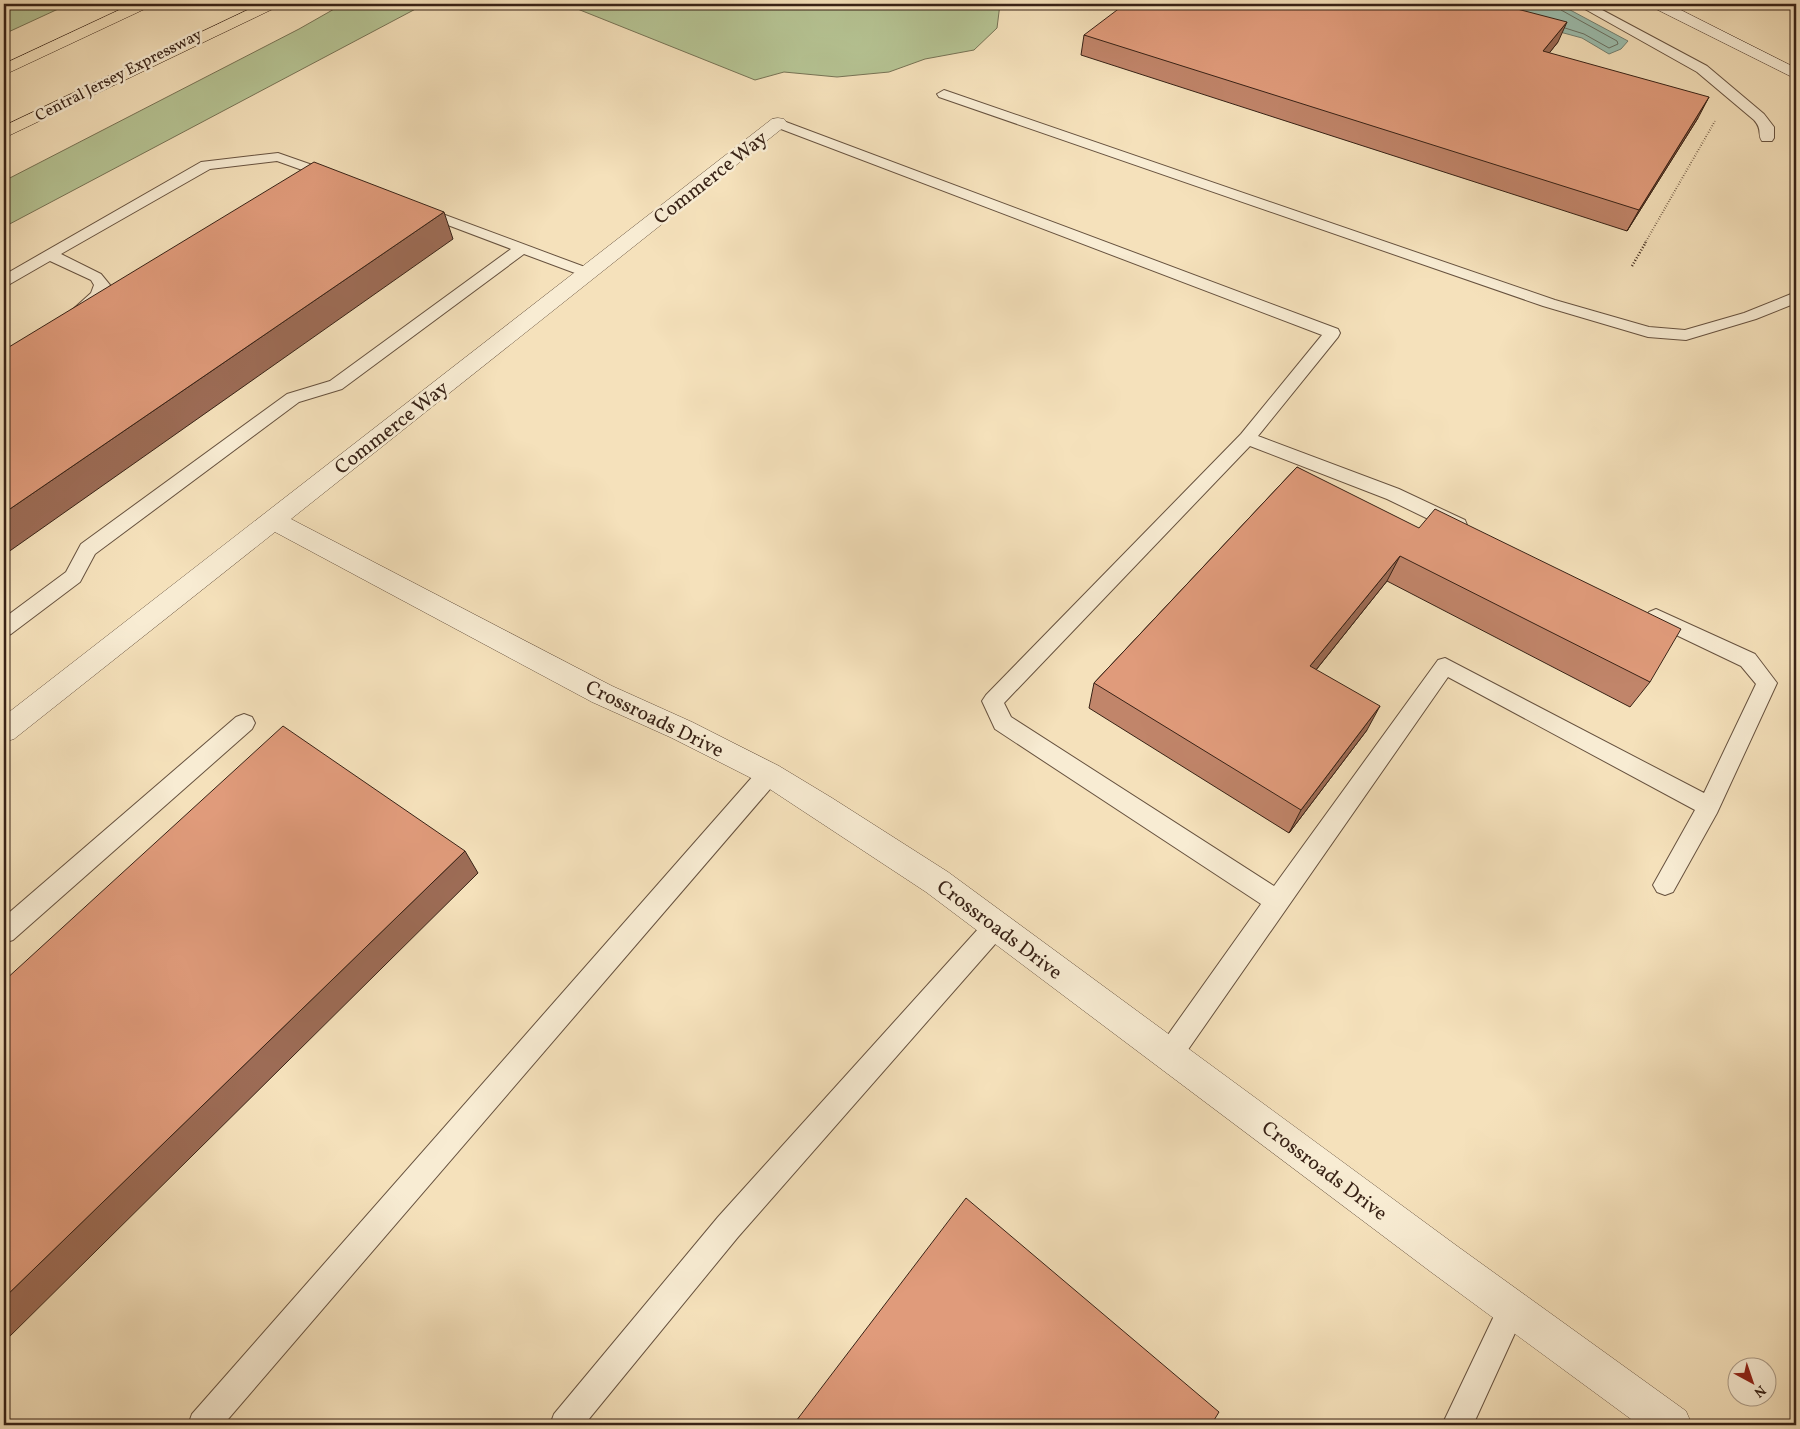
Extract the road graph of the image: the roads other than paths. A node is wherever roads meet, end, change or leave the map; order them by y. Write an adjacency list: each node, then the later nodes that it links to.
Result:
1 (124, 4): 7 (highway)
2 (144, 4): 8 (highway)
3 (258, 4): 12 (highway, Central Jersey Expressway)
4 (272, 4): 12 (highway)
5 (1582, 4): 13 (lane)
6 (1657, 4): 9 (street)
7 (4, 64)
8 (4, 70)
9 (1796, 74)
10 (944, 94): 20 (lane)
11 (778, 123): 18 (street, Commerce Way); 22 (lane)
12 (4, 132)
13 (1767, 138)
14 (350, 184): 17 (lane)
15 (405, 204): 16 (lane)
16 (523, 248): 18 (lane); 26 (lane)
17 (50, 255): 19 (lane); 21 (lane)
18 (588, 273): 23 (street, Commerce Way)
19 (4, 281)
20 (1796, 297)
21 (63, 321)
22 (1247, 438): 24 (lane); 32 (lane)
23 (273, 520): 28 (street, Commerce Way); 29 (street, Crossroads Drive)
24 (1472, 532)
25 (1641, 610): 30 (lane)
26 (4, 629)
27 (244, 723): 34 (lane)
28 (4, 731)
29 (769, 774): 33 (street, Crossroads Drive); 37 (lane)
30 (1709, 806): 31 (lane); 32 (lane)
31 (1665, 885)
32 (1277, 901): 35 (lane)
33 (996, 926): 35 (street, Crossroads Drive); 38 (lane)
34 (4, 932)
35 (1169, 1055): 36 (street, Crossroads Drive)
36 (1512, 1309): 39 (lane); 40 (street, Crossroads Drive)
37 (204, 1425)
38 (565, 1425)
39 (1457, 1425)
40 (1672, 1425)

